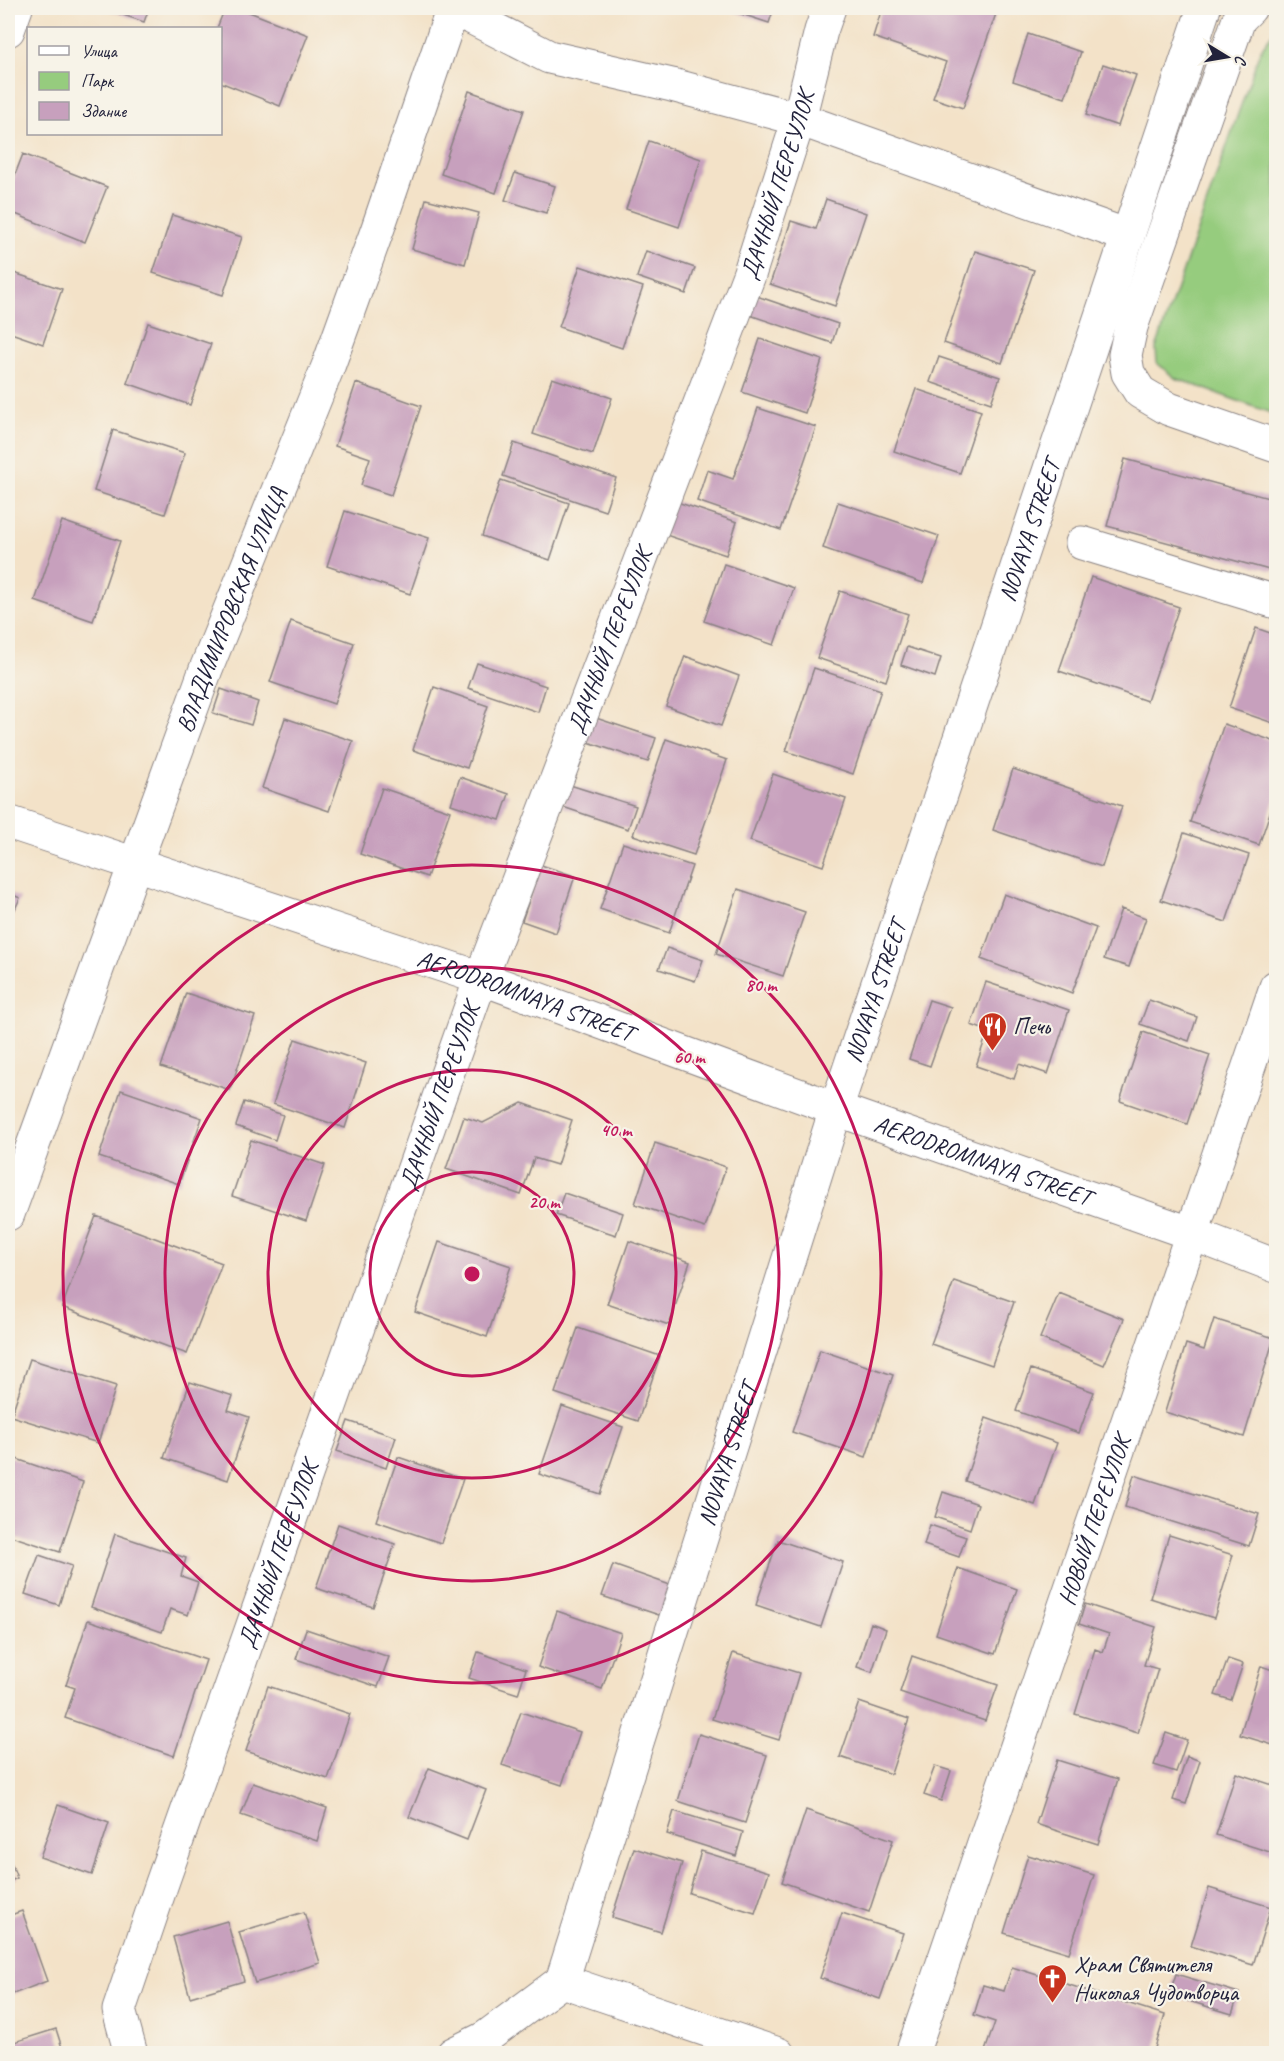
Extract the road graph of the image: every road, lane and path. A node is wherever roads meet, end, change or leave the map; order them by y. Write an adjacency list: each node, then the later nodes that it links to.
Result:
1 (16, 8): 6 (street)
2 (453, 8): 7 (street); 13 (street, ВЛАДИМИРОВСКАЯ УЛИЦА)
3 (829, 8): 7 (street, ДАЧНЫЙ ПЕРЕУЛОК)
4 (1204, 8): 8 (street, NOVAYA STREET)
5 (1250, 8): 9 (street)
6 (8, 30)
7 (799, 119): 8 (street); 14 (street, ДАЧНЫЙ ПЕРЕУЛОК)
8 (1128, 236): 16 (street, NOVAYA STREET)
9 (1276, 446)
10 (1082, 543): 11 (street)
11 (1276, 602)
12 (8, 822): 13 (street, AERODROMNAYA STREET)
13 (137, 864): 14 (street, AERODROMNAYA STREET); 17 (street, ВЛАДИМИРОВСКАЯ УЛИЦА)
14 (481, 978): 16 (street, AERODROMNAYA STREET); 22 (street, ДАЧНЫЙ ПЕРЕУЛОК)
15 (1276, 987): 18 (street, НОВЫЙ ПЕРЕУЛОК)
16 (836, 1109): 18 (street, AERODROMNAYA STREET); 20 (street, NOVAYA STREET)
17 (8, 1214)
18 (1193, 1234): 19 (street, AERODROMNAYA STREET); 25 (street, НОВЫЙ ПЕРЕУЛОК)
19 (1276, 1266)
20 (562, 1981): 21 (street); 24 (street)
21 (482, 2046): 23 (street)
22 (131, 2054)
23 (453, 2054)
24 (778, 2054)
25 (912, 2054)

